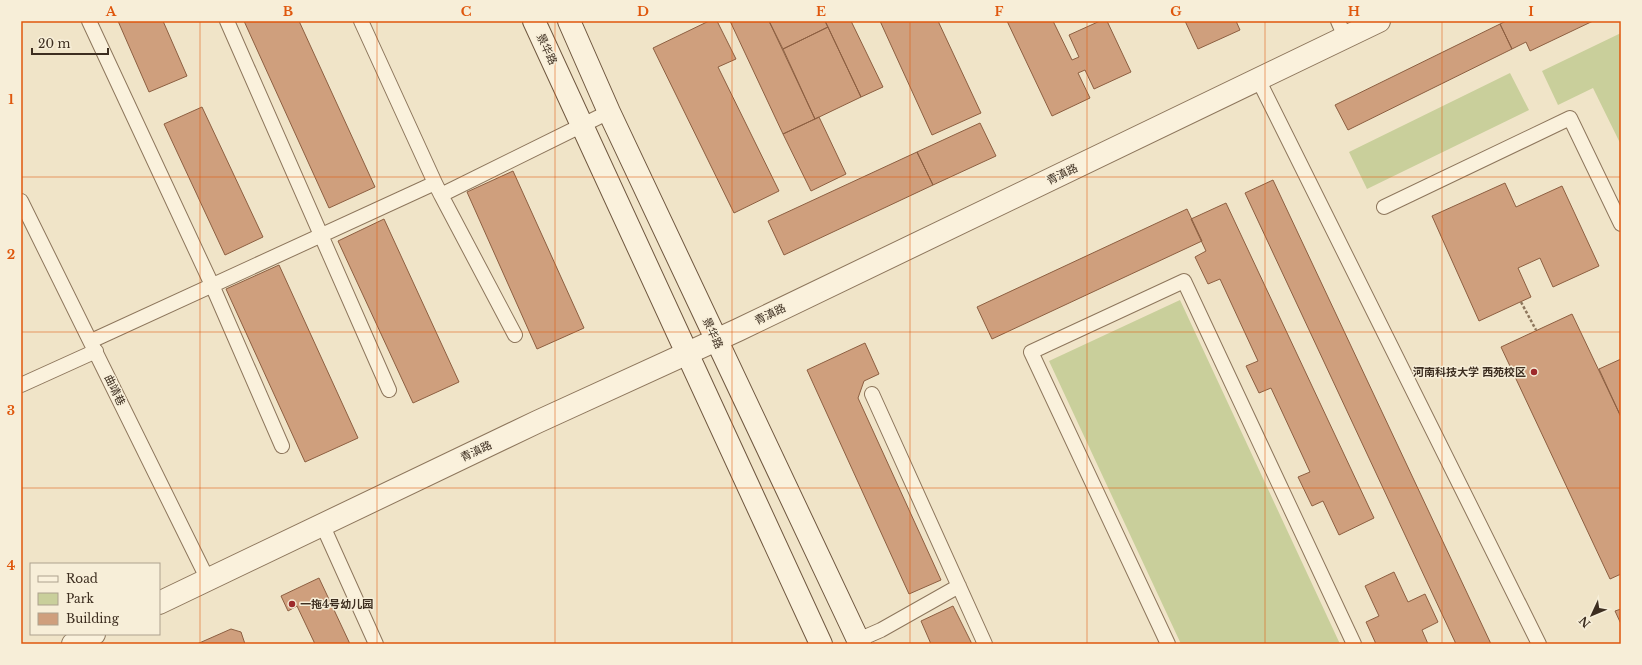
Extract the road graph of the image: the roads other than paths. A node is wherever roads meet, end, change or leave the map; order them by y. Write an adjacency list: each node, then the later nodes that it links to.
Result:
1 (89, 21): 16 (lane)
2 (226, 21): 15 (lane)
3 (360, 21): 11 (lane)
4 (534, 21): 10 (street, 景华路)
5 (569, 21): 9 (street, 景华路)
6 (1379, 21): 7 (street, 青滇路)
7 (1341, 29): 8 (street, 青滇路)
8 (1258, 79): 18 (street, 青滇路); 37 (lane)
9 (610, 112): 10 (lane); 18 (street, 景华路)
10 (583, 126): 11 (lane); 20 (street, 景华路)
11 (438, 189): 15 (lane); 17 (lane)
12 (21, 201): 19 (lane, 曲靖巷)
13 (1384, 207): 14 (lane)
14 (1621, 224)
15 (322, 236): 16 (lane); 22 (lane)
16 (212, 285): 19 (lane); 24 (lane)
17 (515, 335)
18 (716, 340): 20 (street, 青滇路); 30 (street, 景华路)
19 (93, 346): 21 (lane); 26 (lane, 曲靖巷)
20 (688, 353): 25 (street, 青滇路); 33 (street, 景华路)
21 (21, 385)
22 (390, 390)
23 (872, 394): 27 (lane)
24 (282, 446)
25 (322, 524): 26 (street, 青滇路); 32 (lane)
26 (208, 580): 28 (street, 青滇路)
27 (959, 586): 30 (lane); 34 (lane)
28 (160, 603)
29 (92, 635): 31 (street)
30 (859, 642)
31 (73, 644)
32 (376, 644)
33 (821, 644)
34 (985, 644)
35 (1168, 644): 36 (lane)
36 (1354, 644)
37 (1540, 644)

